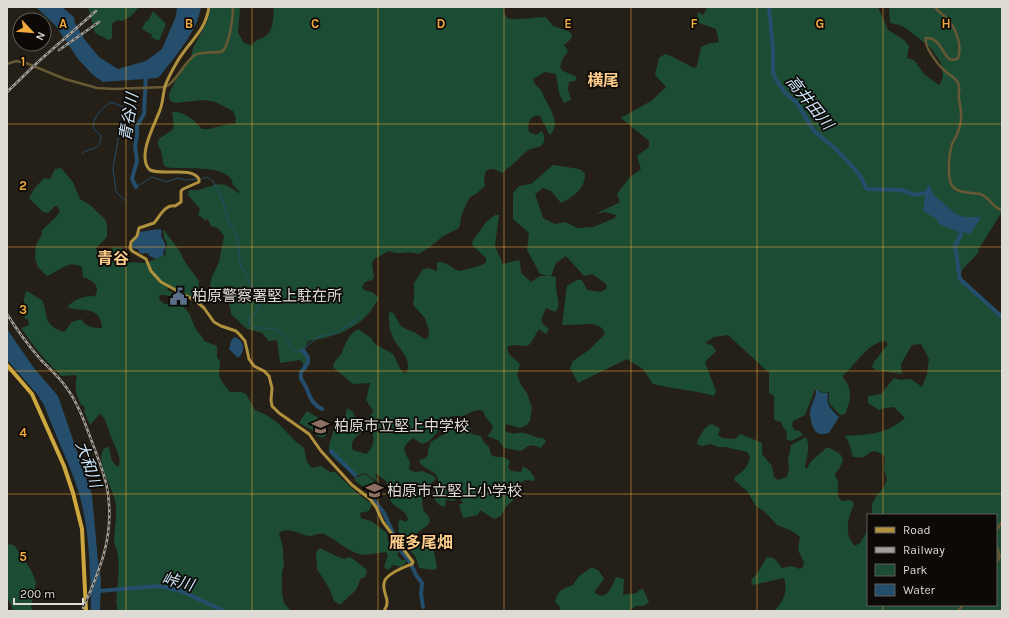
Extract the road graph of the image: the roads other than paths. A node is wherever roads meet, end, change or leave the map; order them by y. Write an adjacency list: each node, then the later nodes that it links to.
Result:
1 (209, 7): 5 (main road)
2 (233, 7): 5 (street)
3 (935, 7): 6 (street)
4 (7, 64): 5 (street)
5 (164, 87): 11 (main road)
6 (1002, 210)
7 (7, 365): 10 (highway)
8 (997, 548): 9 (street)
9 (997, 561)
10 (86, 611)
11 (384, 611)

